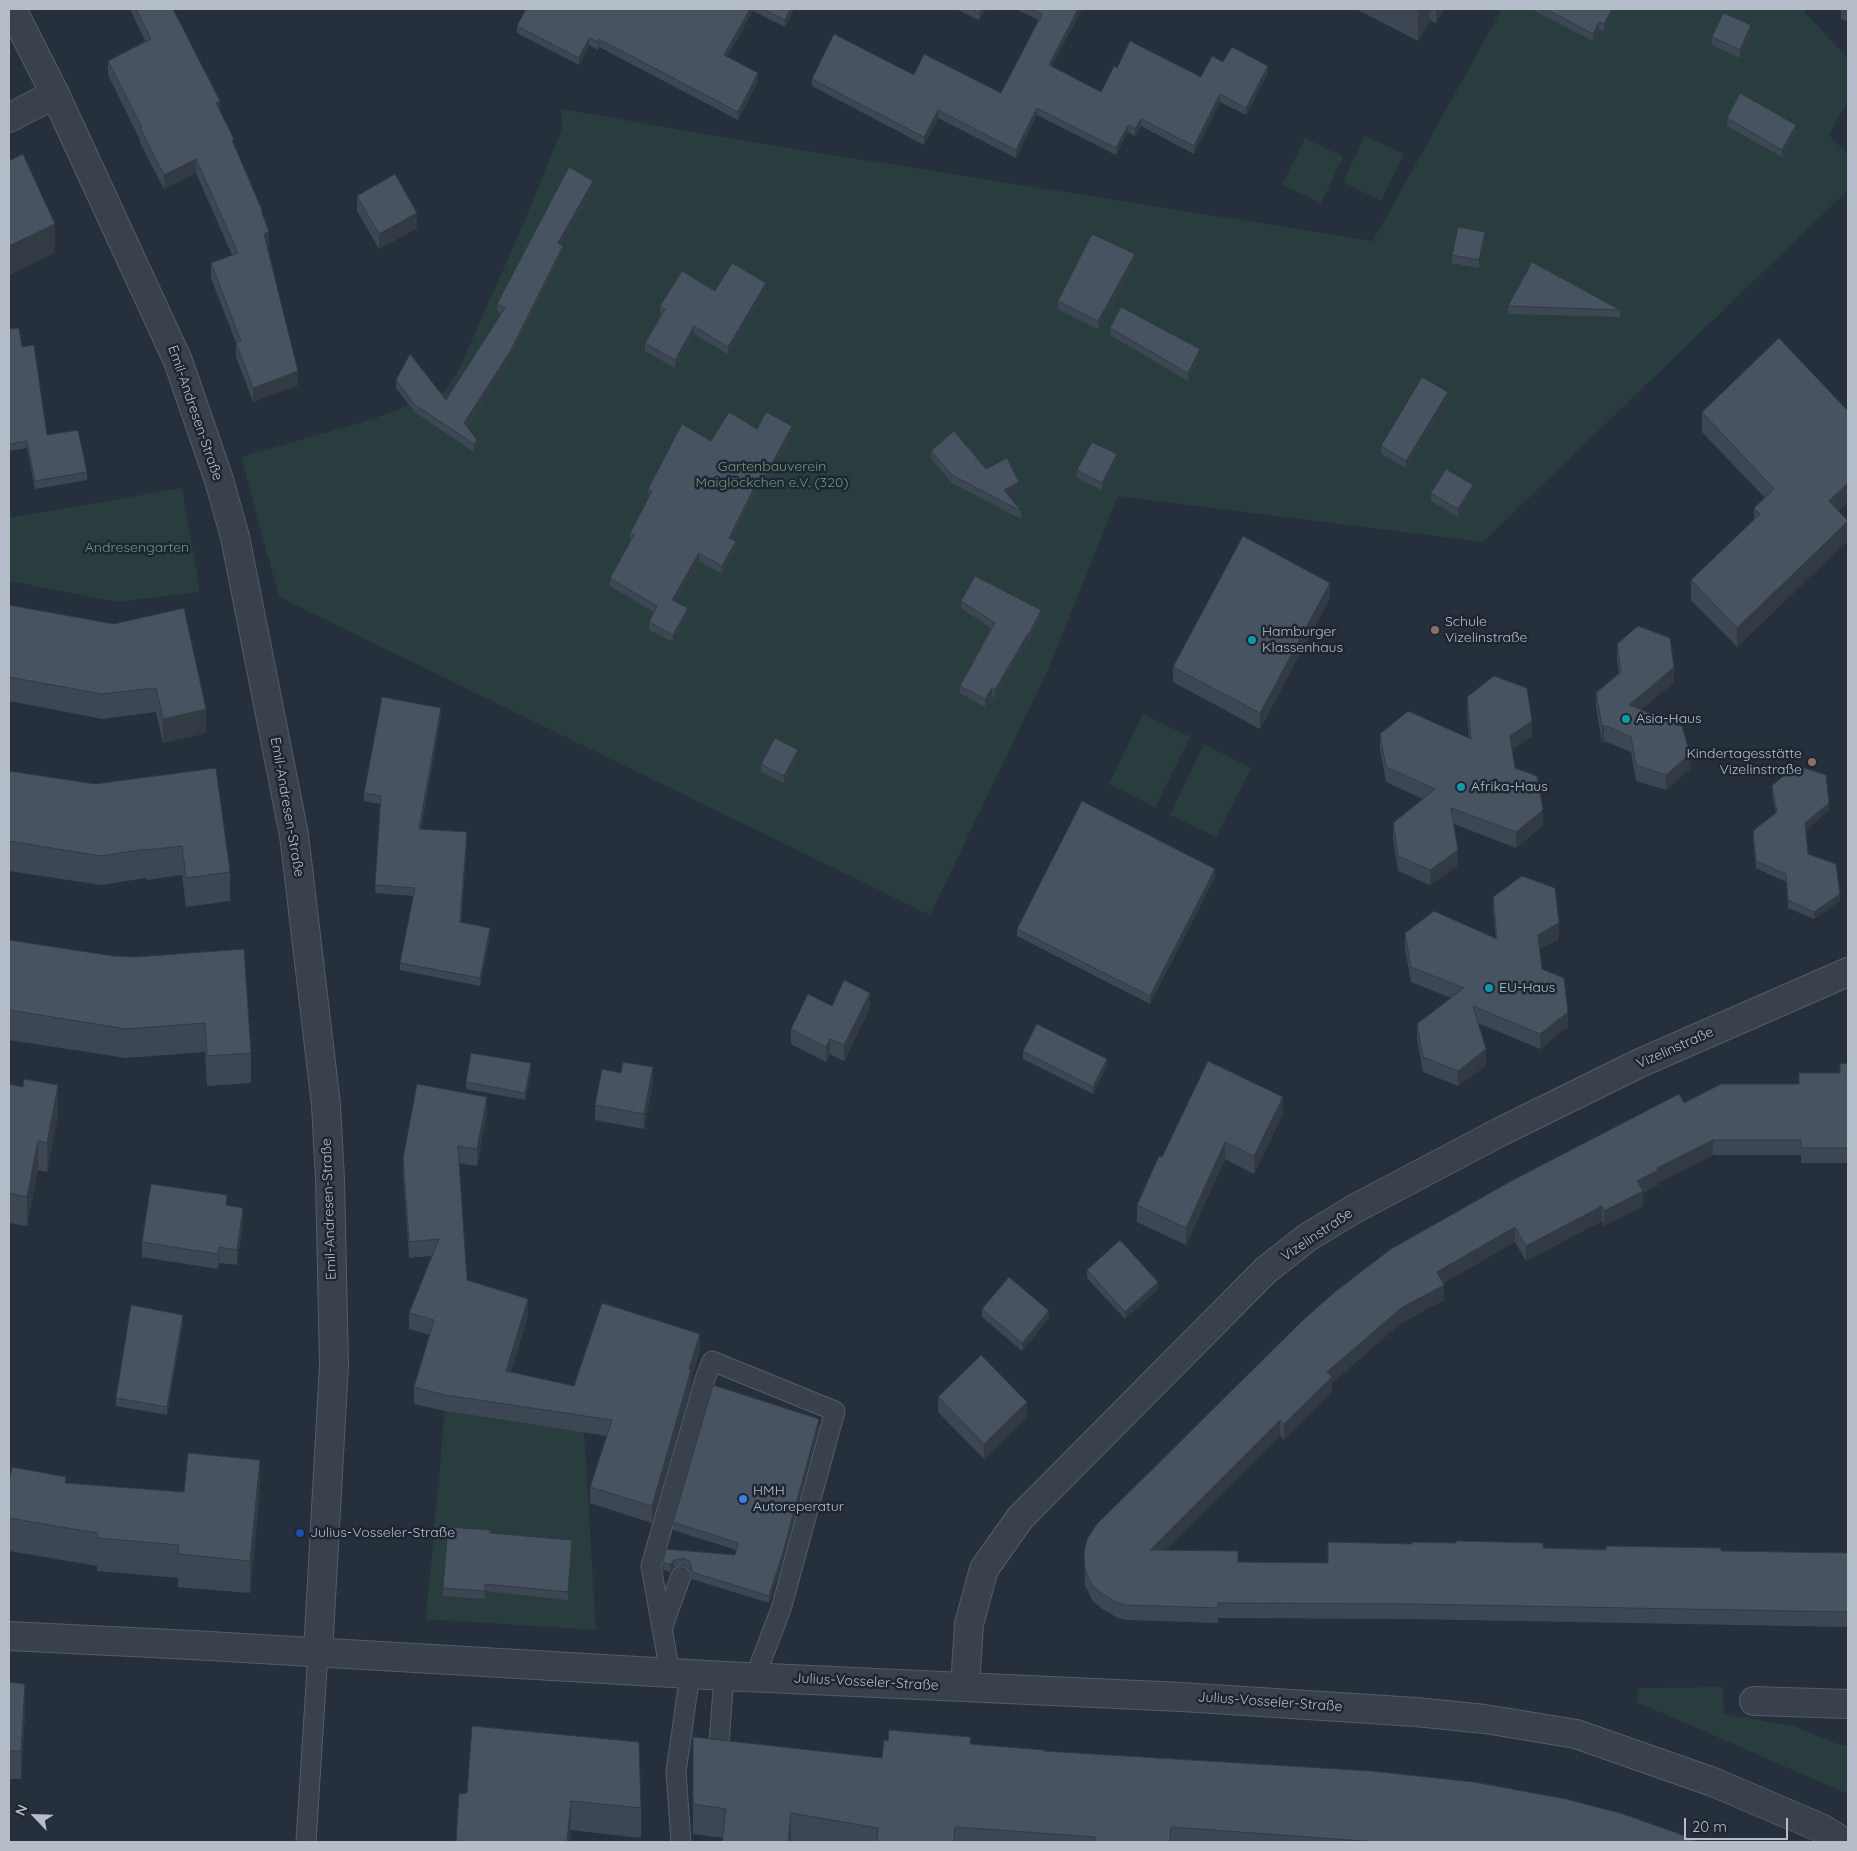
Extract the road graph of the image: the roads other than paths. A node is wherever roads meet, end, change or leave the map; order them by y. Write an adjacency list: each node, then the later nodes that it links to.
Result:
1 (12, 9): 2 (street, Emil-Andresen-Straße)
2 (55, 94): 3 (street); 8 (street, Emil-Andresen-Straße)
3 (9, 118)
4 (1848, 972): 12 (street, Vizelinstraße)
5 (681, 1576): 6 (lane)
6 (662, 1628): 9 (lane); 11 (lane)
7 (9, 1636): 8 (street, Julius-Vosseler-Straße)
8 (318, 1653): 9 (street, Julius-Vosseler-Straße); 16 (lane)
9 (680, 1674): 10 (street, Julius-Vosseler-Straße); 17 (lane)
10 (724, 1676): 11 (street, Julius-Vosseler-Straße); 15 (lane)
11 (755, 1678): 12 (street, Julius-Vosseler-Straße)
12 (965, 1687): 18 (street, Julius-Vosseler-Straße)
13 (1754, 1701): 14 (street)
14 (1848, 1704)
15 (718, 1757)
16 (306, 1842)
17 (681, 1842)
18 (1844, 1842)

